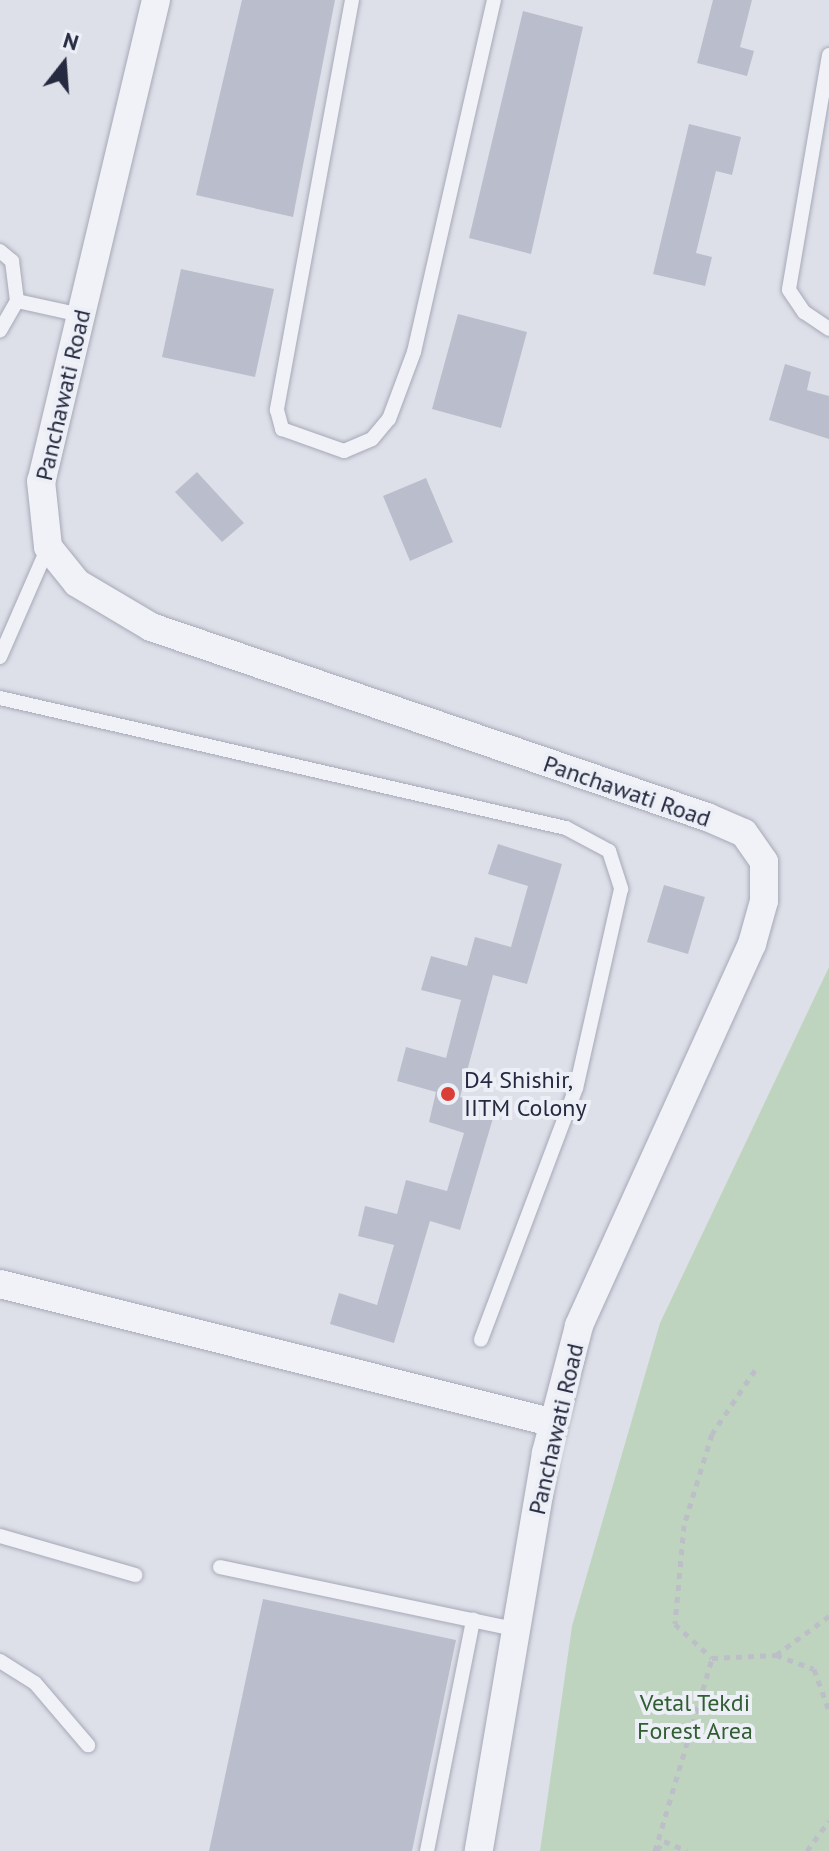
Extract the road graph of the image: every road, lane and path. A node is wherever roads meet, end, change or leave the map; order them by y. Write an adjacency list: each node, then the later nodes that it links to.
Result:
1 (156, 0): 7 (street, Panchawati Road)
2 (352, 0): 3 (lane)
3 (494, 0)
4 (829, 55): 8 (lane)
5 (0, 251): 6 (lane)
6 (17, 301): 7 (lane); 9 (lane)
7 (81, 315): 10 (street, Panchawati Road)
8 (829, 329)
9 (0, 330)
10 (48, 547): 11 (lane); 16 (street, Panchawati Road)
11 (0, 657)
12 (0, 698): 14 (lane)
13 (0, 1284): 16 (street)
14 (481, 1340)
15 (755, 1370): 24 (path)
16 (554, 1423): 22 (street, Panchawati Road)
17 (0, 1536): 19 (lane)
18 (220, 1567): 21 (lane)
19 (135, 1575)
20 (829, 1616): 23 (path)
21 (473, 1620): 22 (lane); 29 (lane)
22 (518, 1630): 30 (street, Panchawati Road)
23 (776, 1655): 24 (path); 26 (path)
24 (712, 1658): 31 (path)
25 (0, 1661): 27 (lane)
26 (829, 1711)
27 (88, 1745)
28 (829, 1821): 33 (path)
29 (427, 1851)
30 (479, 1851)
31 (656, 1851): 32 (path)
32 (687, 1851)
33 (807, 1851)

